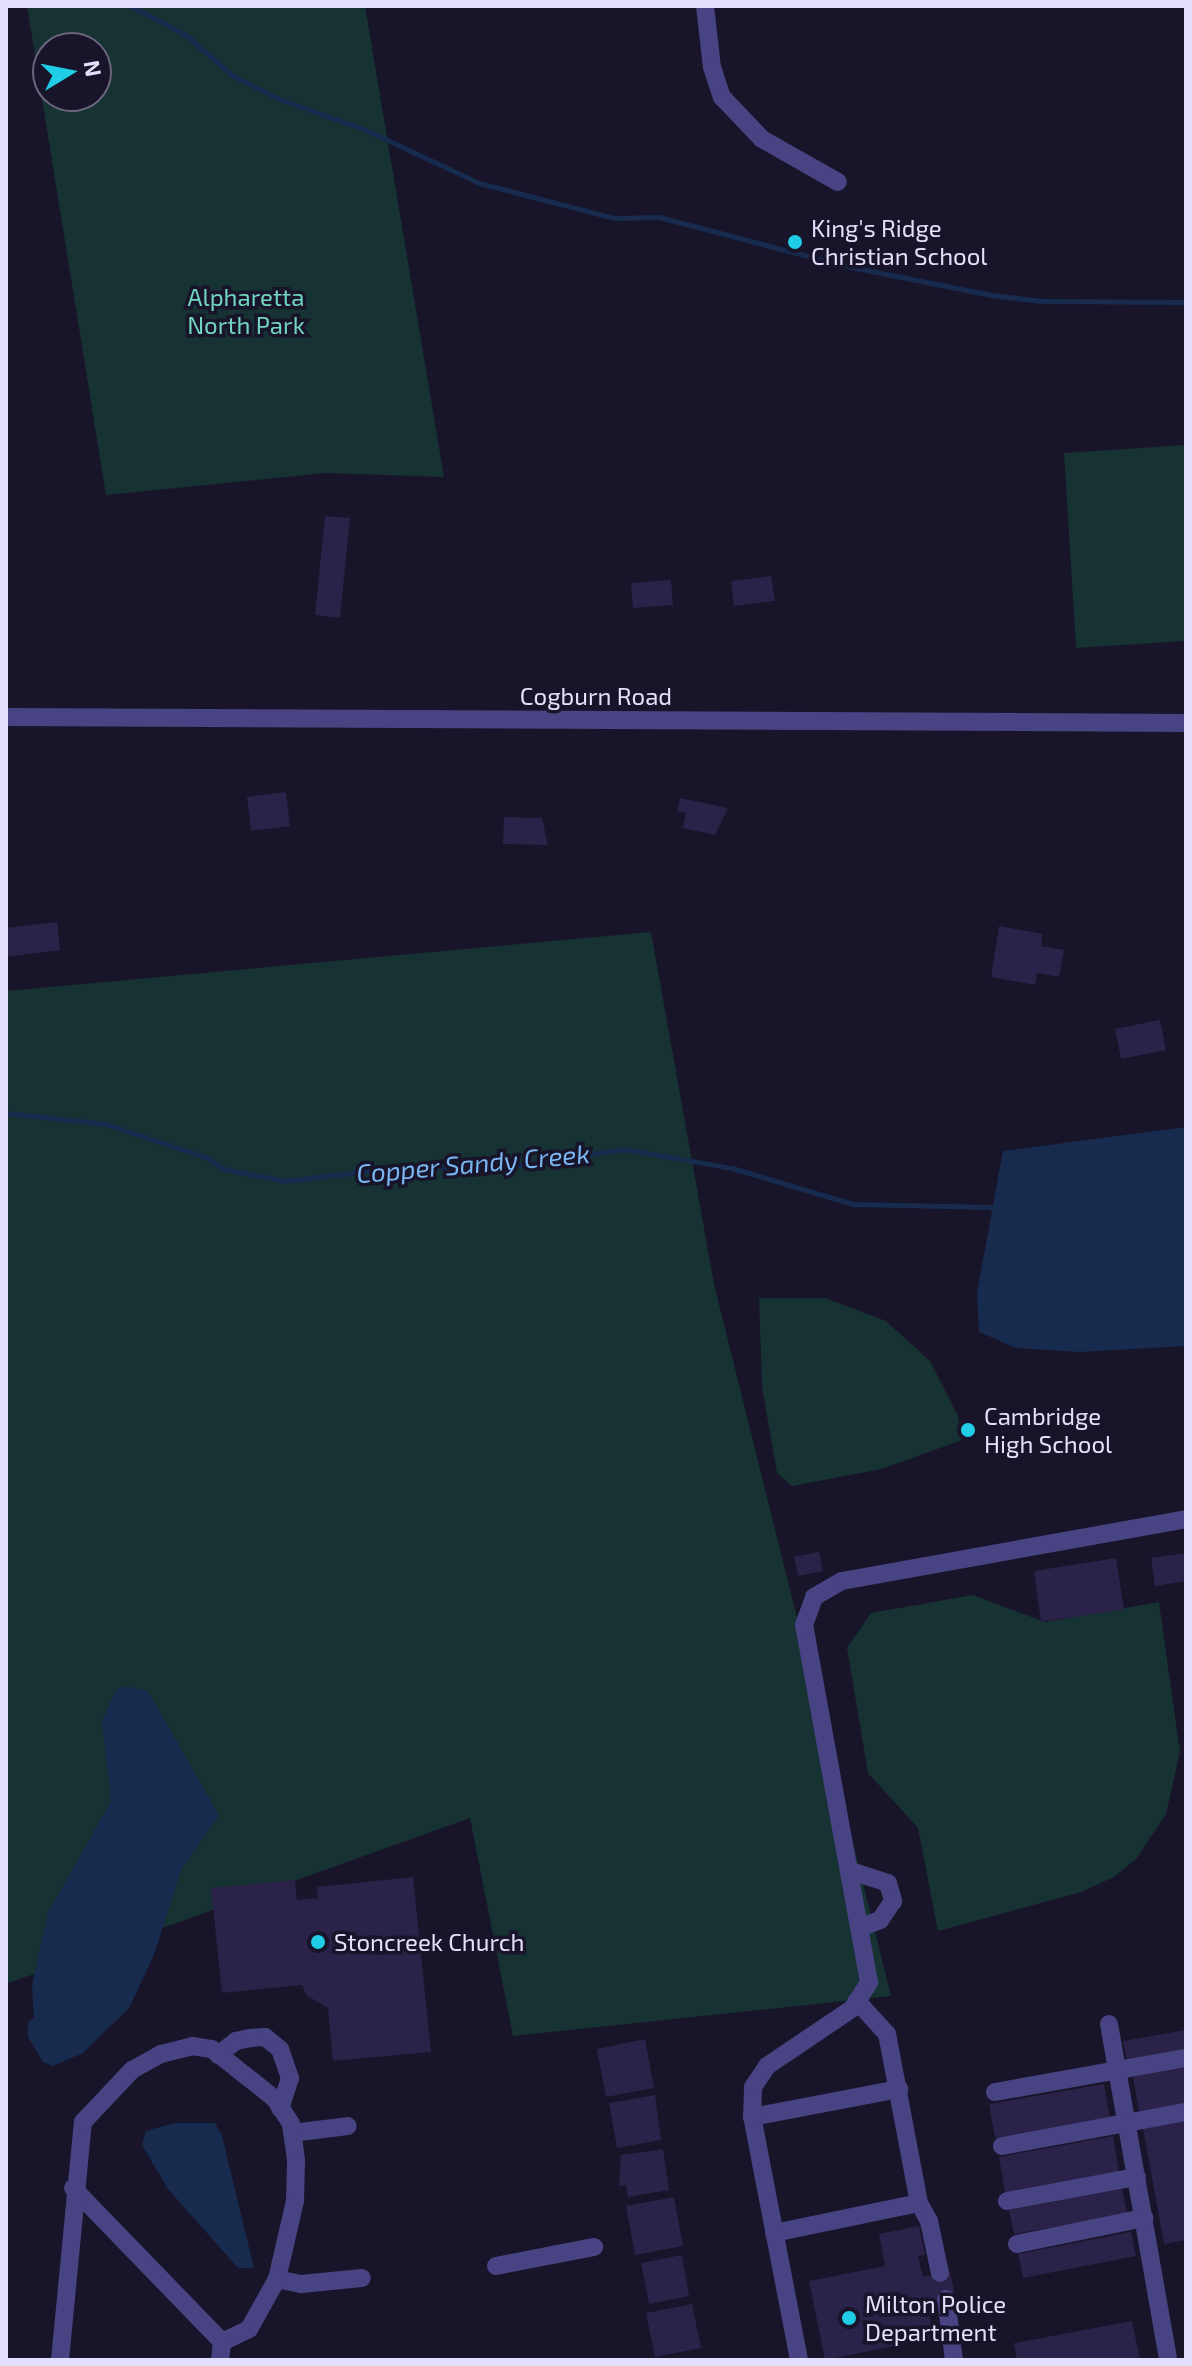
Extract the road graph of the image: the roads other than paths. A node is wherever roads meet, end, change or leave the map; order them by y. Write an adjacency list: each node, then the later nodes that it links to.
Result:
1 (705, 6): 2 (street)
2 (838, 182)
3 (6, 717): 4 (street, Cogburn Road)
4 (1186, 723)
5 (1186, 1519): 6 (street)
6 (851, 1871): 7 (street); 7 (street)
7 (862, 1927): 8 (street)
8 (857, 2001): 13 (street); 17 (street)
9 (1109, 2024): 12 (street)
10 (218, 2055): 15 (street); 15 (street); 23 (street)
11 (1186, 2058): 12 (street)
12 (1118, 2071): 14 (street); 18 (street)
13 (899, 2089): 17 (street); 25 (street)
14 (995, 2092)
15 (280, 2108): 20 (street)
16 (1186, 2112): 18 (street)
17 (752, 2117): 27 (street)
18 (1128, 2121): 21 (street); 22 (street)
19 (348, 2126): 20 (street)
20 (292, 2133): 33 (street)
21 (1002, 2146)
22 (1137, 2177): 24 (street); 26 (street)
23 (73, 2188): 35 (street); 36 (street)
24 (1007, 2201)
25 (919, 2203): 27 (street); 31 (street)
26 (1144, 2218): 28 (street); 39 (street)
27 (774, 2233): 37 (street)
28 (1017, 2244)
29 (594, 2247): 30 (street)
30 (496, 2266)
31 (940, 2273)
32 (362, 2278): 33 (street)
33 (277, 2279): 35 (street)
34 (946, 2299): 38 (street)
35 (221, 2351)
36 (60, 2360)
37 (799, 2360)
38 (954, 2360)
39 (1168, 2360)

